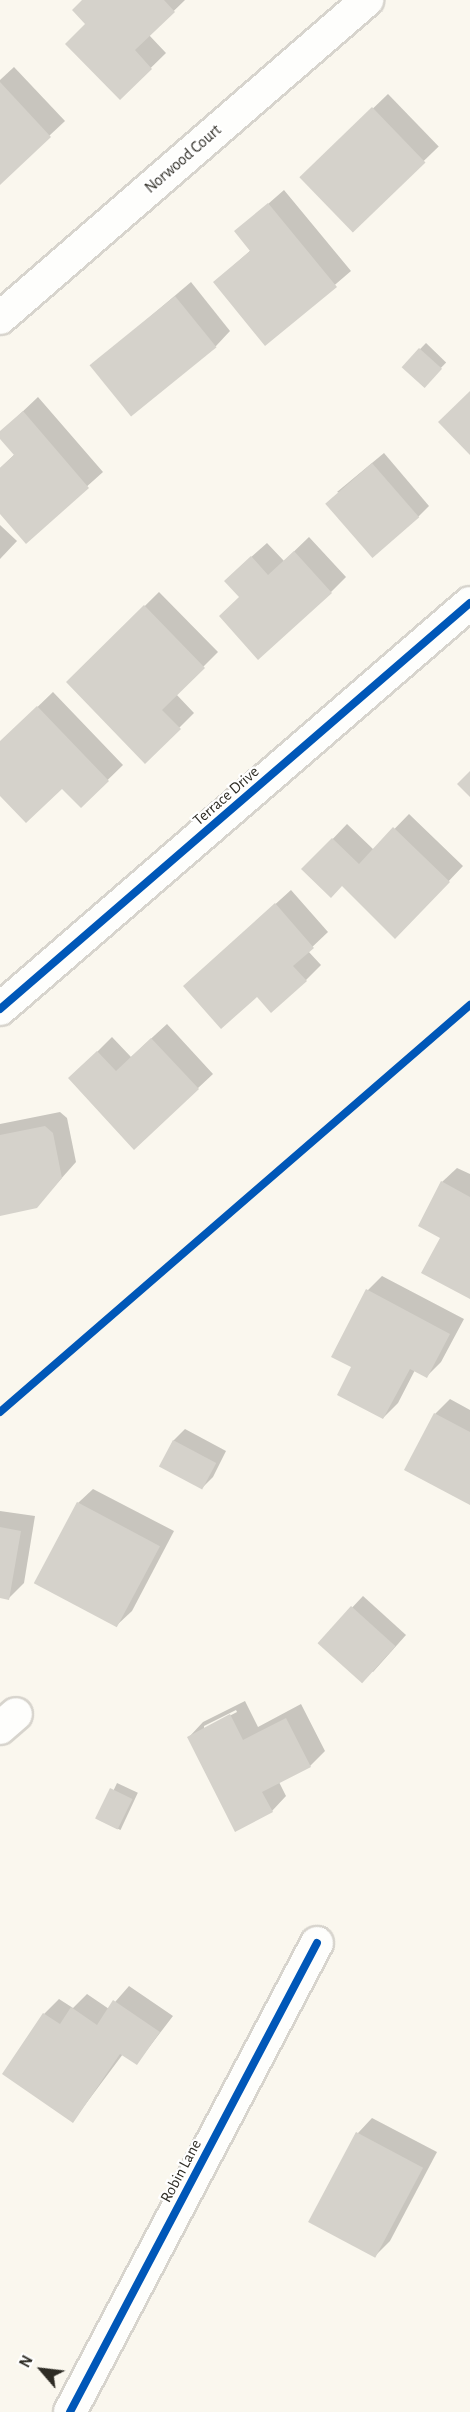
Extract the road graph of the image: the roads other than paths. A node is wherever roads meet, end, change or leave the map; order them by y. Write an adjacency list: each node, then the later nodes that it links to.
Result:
1 (367, 0): 2 (street, Norwood Court)
2 (0, 318)
3 (470, 603): 4 (street, Terrace Drive)
4 (0, 1010)
5 (317, 1943): 6 (street, Robin Lane)
6 (70, 2412)

